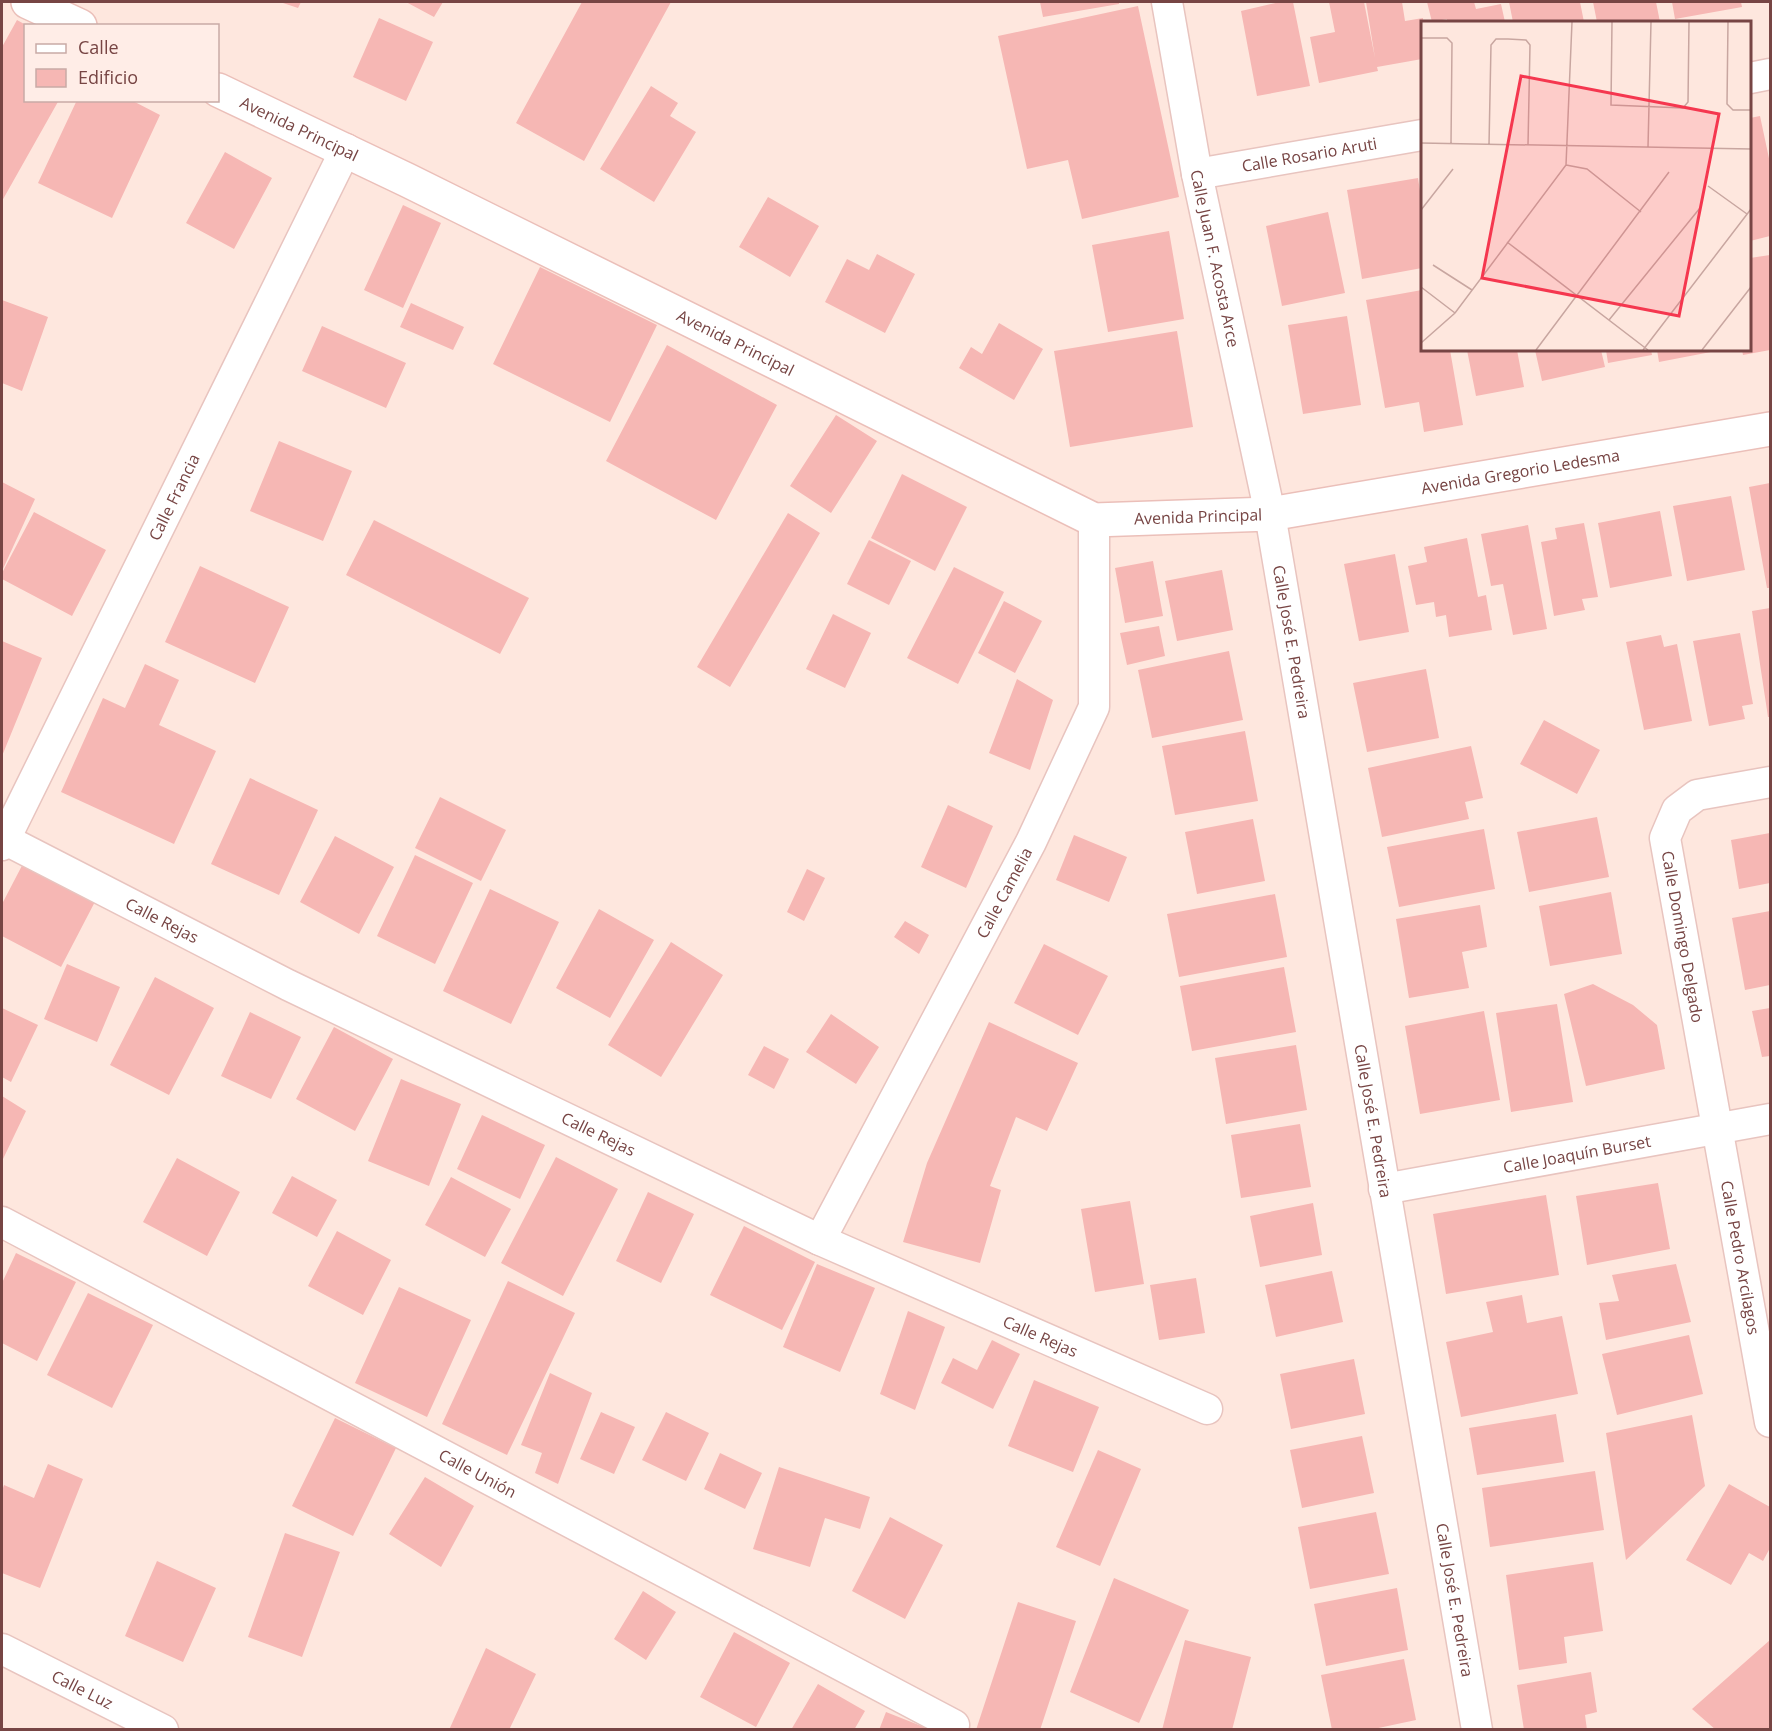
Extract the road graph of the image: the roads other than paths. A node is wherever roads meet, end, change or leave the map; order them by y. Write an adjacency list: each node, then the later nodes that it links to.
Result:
1 (28, 2): 3 (street)
2 (1167, 2): 9 (street, Calle Juan F. Acosta Arce)
3 (76, 24)
4 (1770, 74): 5 (street)
5 (1751, 78)
6 (219, 90): 8 (street, Avenida Principal)
7 (1421, 135): 9 (street, Calle Rosario Aruti)
8 (346, 149): 12 (street, Avenida Principal); 14 (street, Calle Francia)
9 (1197, 174): 11 (street, Calle Juan F. Acosta Arce)
10 (1770, 429): 11 (street, Avenida Gregorio Ledesma)
11 (1270, 514): 12 (street, Avenida Principal); 17 (street, Calle José E. Pedreira)
12 (1094, 520): 19 (street, Calle Camelia)
13 (1770, 782): 16 (street, Calle Domingo Delgado)
14 (2, 841): 19 (street, Calle Rejas)
15 (1770, 1119): 16 (street, Calle Joaquín Burset)
16 (1717, 1128): 17 (street, Calle Joaquín Burset); 21 (street, Calle Pedro Arcilagos)
17 (1384, 1189): 25 (street, Calle José E. Pedreira)
18 (2, 1222): 23 (street, Calle Unión)
19 (820, 1240): 20 (street, Calle Rejas)
20 (1207, 1409)
21 (1770, 1422)
22 (2, 1649): 24 (street, Calle Luz)
23 (954, 1725)
24 (163, 1730)
25 (1477, 1730)

